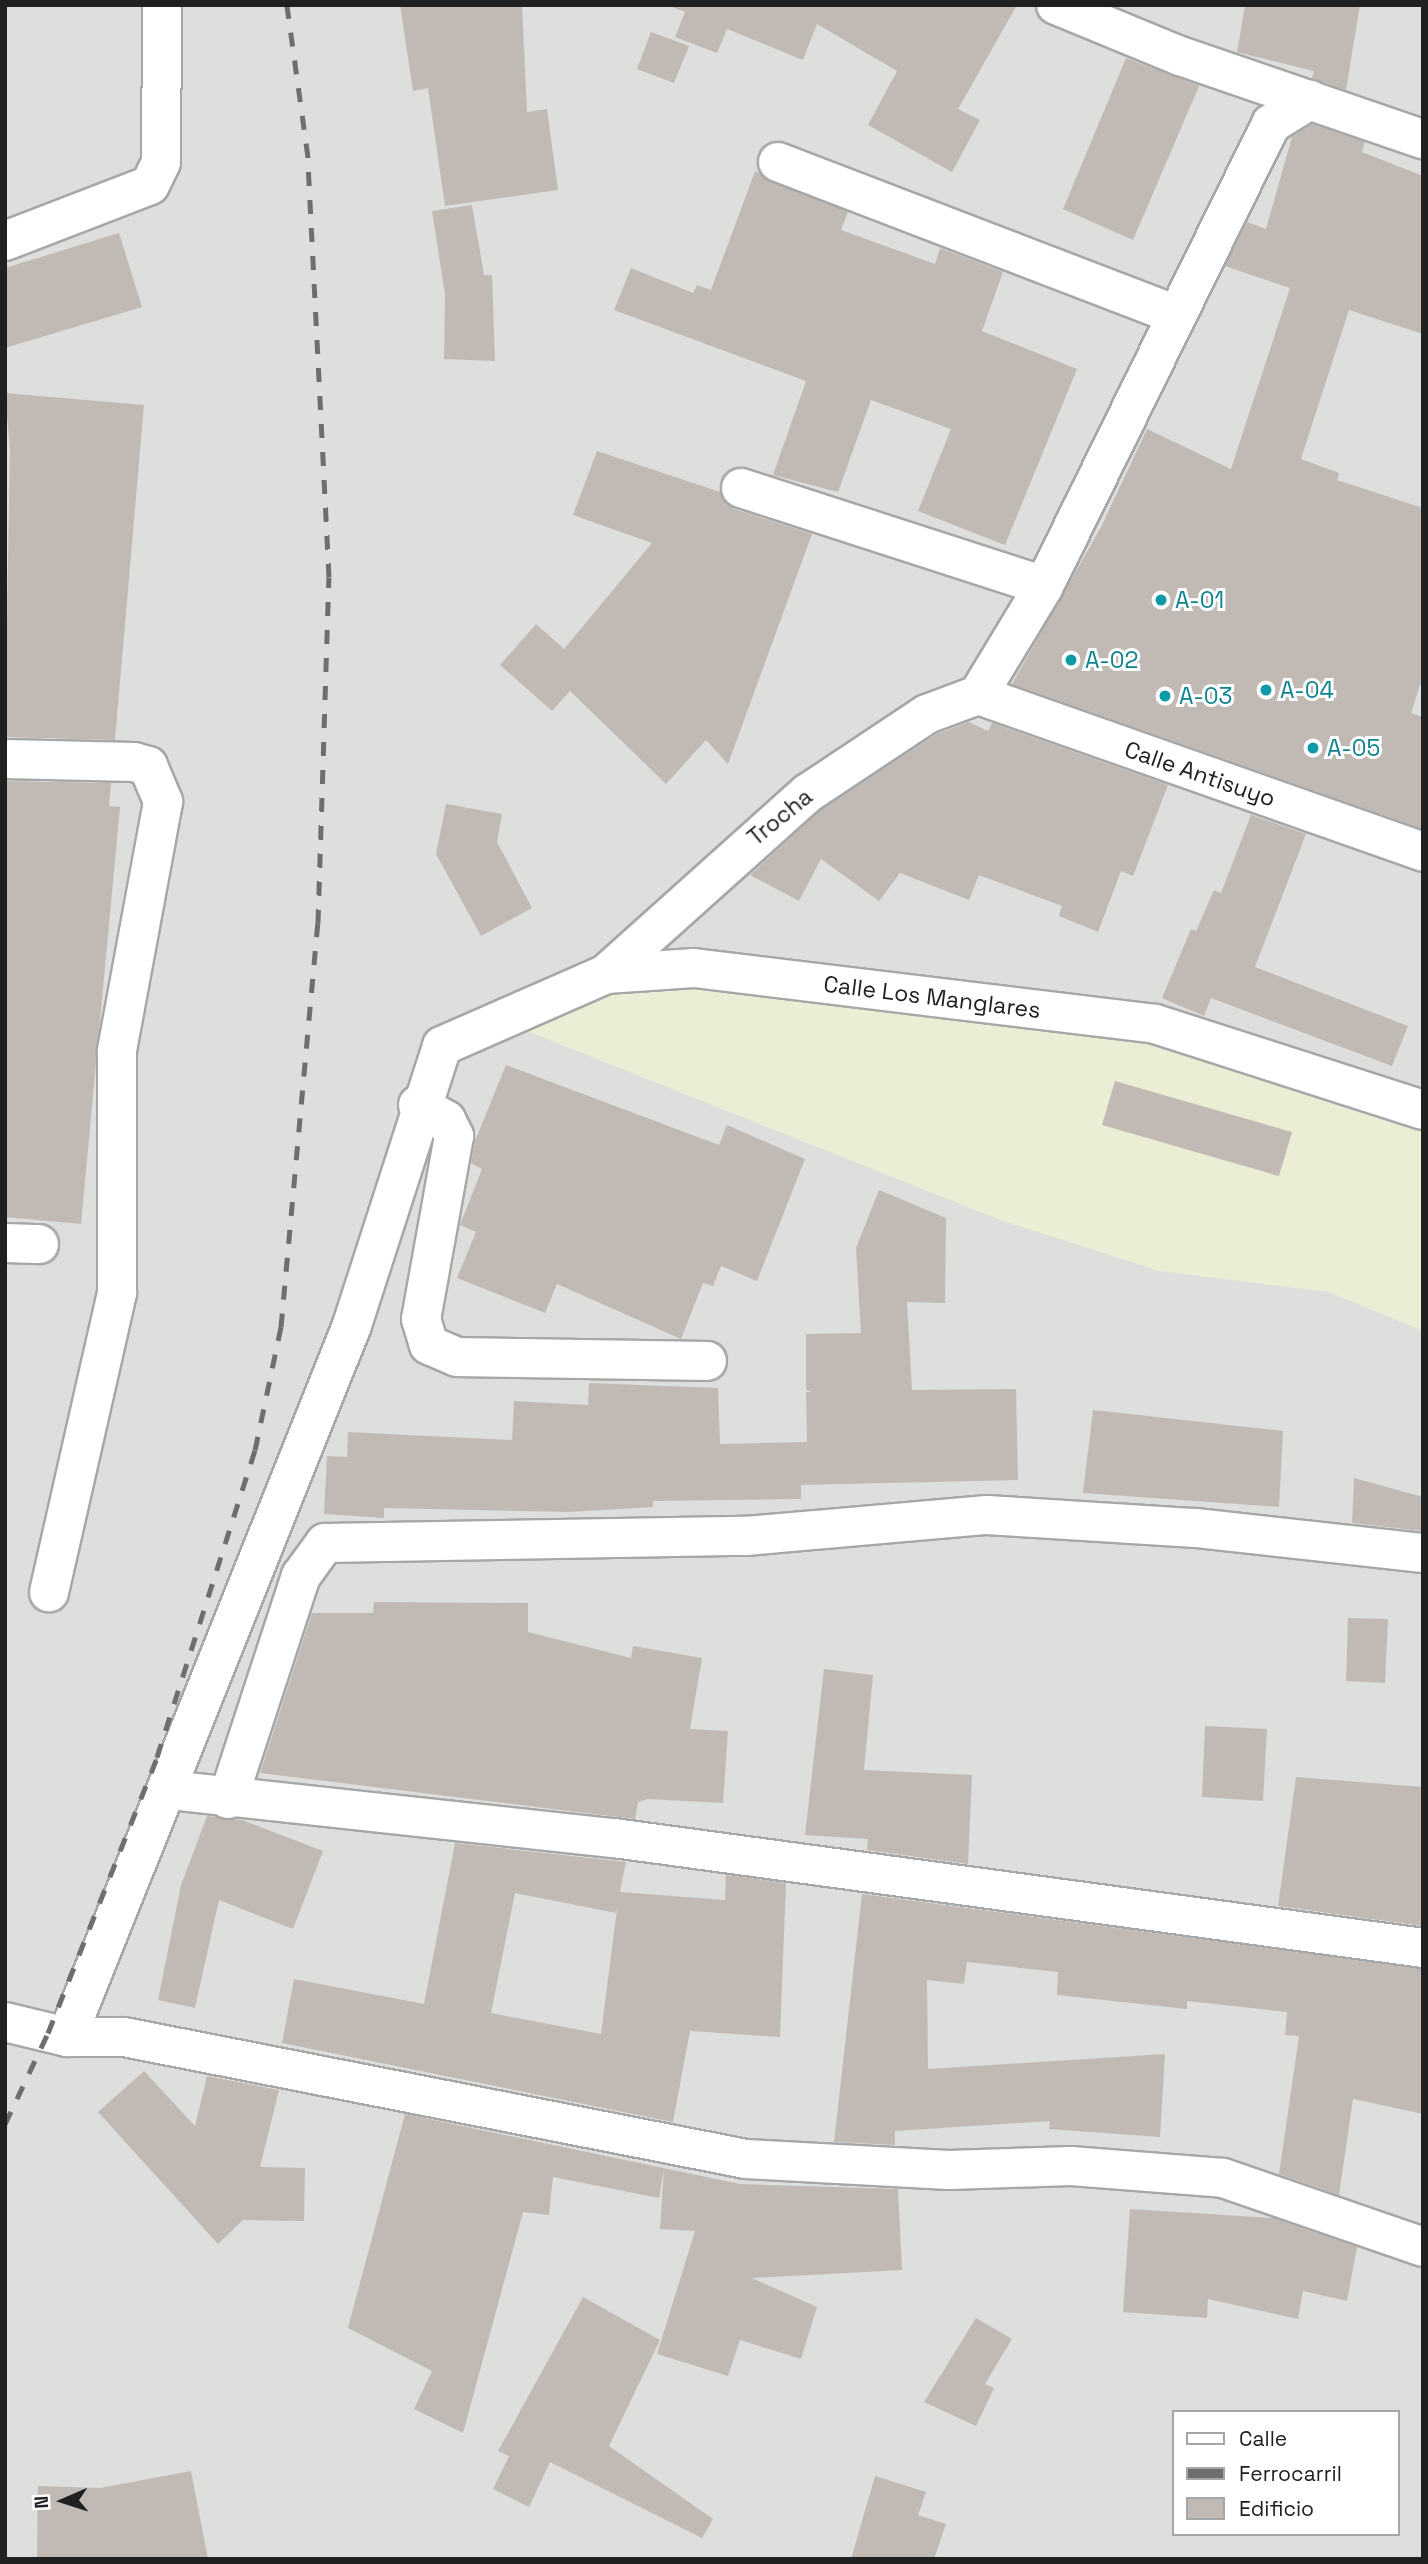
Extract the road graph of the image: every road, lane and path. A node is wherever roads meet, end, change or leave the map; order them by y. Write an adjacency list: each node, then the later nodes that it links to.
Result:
1 (162, 5): 6 (street)
2 (1056, 5): 3 (street)
3 (1310, 100): 4 (street); 7 (street)
4 (1423, 139)
5 (778, 162): 7 (street)
6 (5, 241)
7 (1174, 314): 9 (street)
8 (741, 488): 9 (street)
9 (1044, 586): 10 (street)
10 (978, 695): 12 (street, Calle Antisuyo); 13 (street, Trocha)
11 (5, 759): 18 (street)
12 (1423, 852)
13 (606, 974): 14 (street, Calle Los Manglares); 15 (street, Calle Los Manglares)
14 (418, 1105): 16 (street); 19 (street)
15 (1423, 1110)
16 (708, 1362)
17 (1423, 1553): 20 (street)
18 (49, 1592)
19 (169, 1790): 20 (street); 23 (street)
20 (228, 1800): 21 (street)
21 (1423, 1948)
22 (5, 2022): 23 (street)
23 (67, 2037): 24 (street)
24 (1423, 2246)

